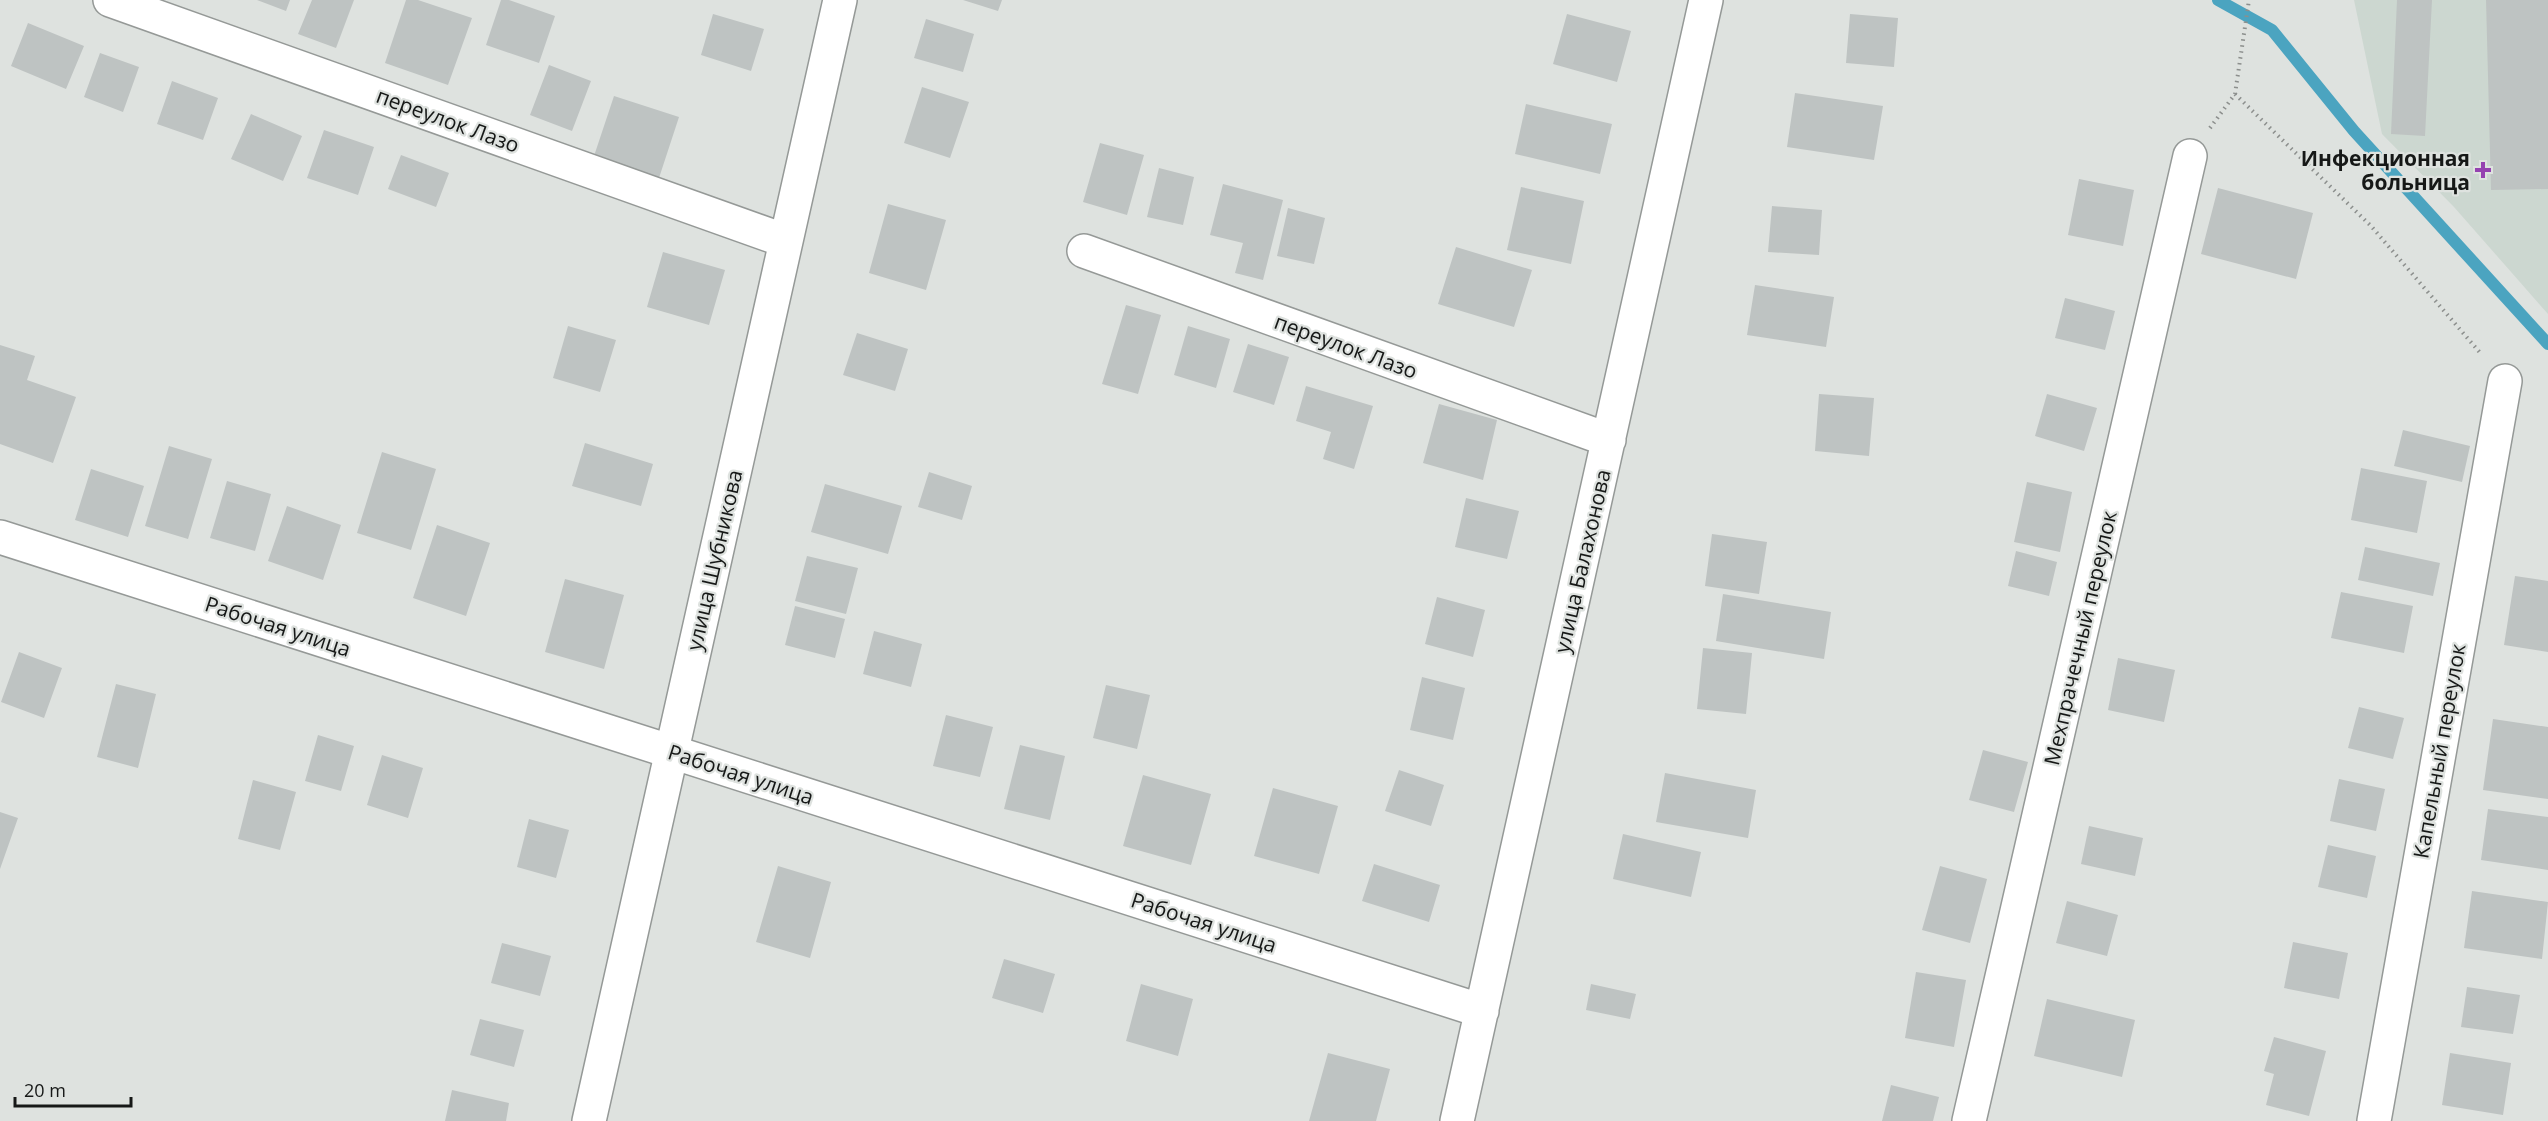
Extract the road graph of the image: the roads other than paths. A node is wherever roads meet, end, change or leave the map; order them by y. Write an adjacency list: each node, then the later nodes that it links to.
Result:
1 (110, 0): 5 (street, переулок Лазо)
2 (840, 0): 5 (street, улица Шубникова)
3 (1706, 0): 8 (street, улица Балахонова)
4 (2190, 156): 14 (street, Мехпрачечный переулок)
5 (786, 241): 10 (street, улица Шубникова)
6 (1084, 252): 8 (street, переулок Лазо)
7 (2505, 381): 15 (street, Капельный переулок)
8 (1609, 440): 11 (street, улица Балахонова)
9 (1, 542): 10 (street, Рабочая улица)
10 (671, 752): 11 (street, Рабочая улица); 12 (street, улица Шубникова)
11 (1482, 1011): 13 (street, улица Балахонова)
12 (589, 1121)
13 (1457, 1121)
14 (1970, 1121)
15 (2374, 1121)

